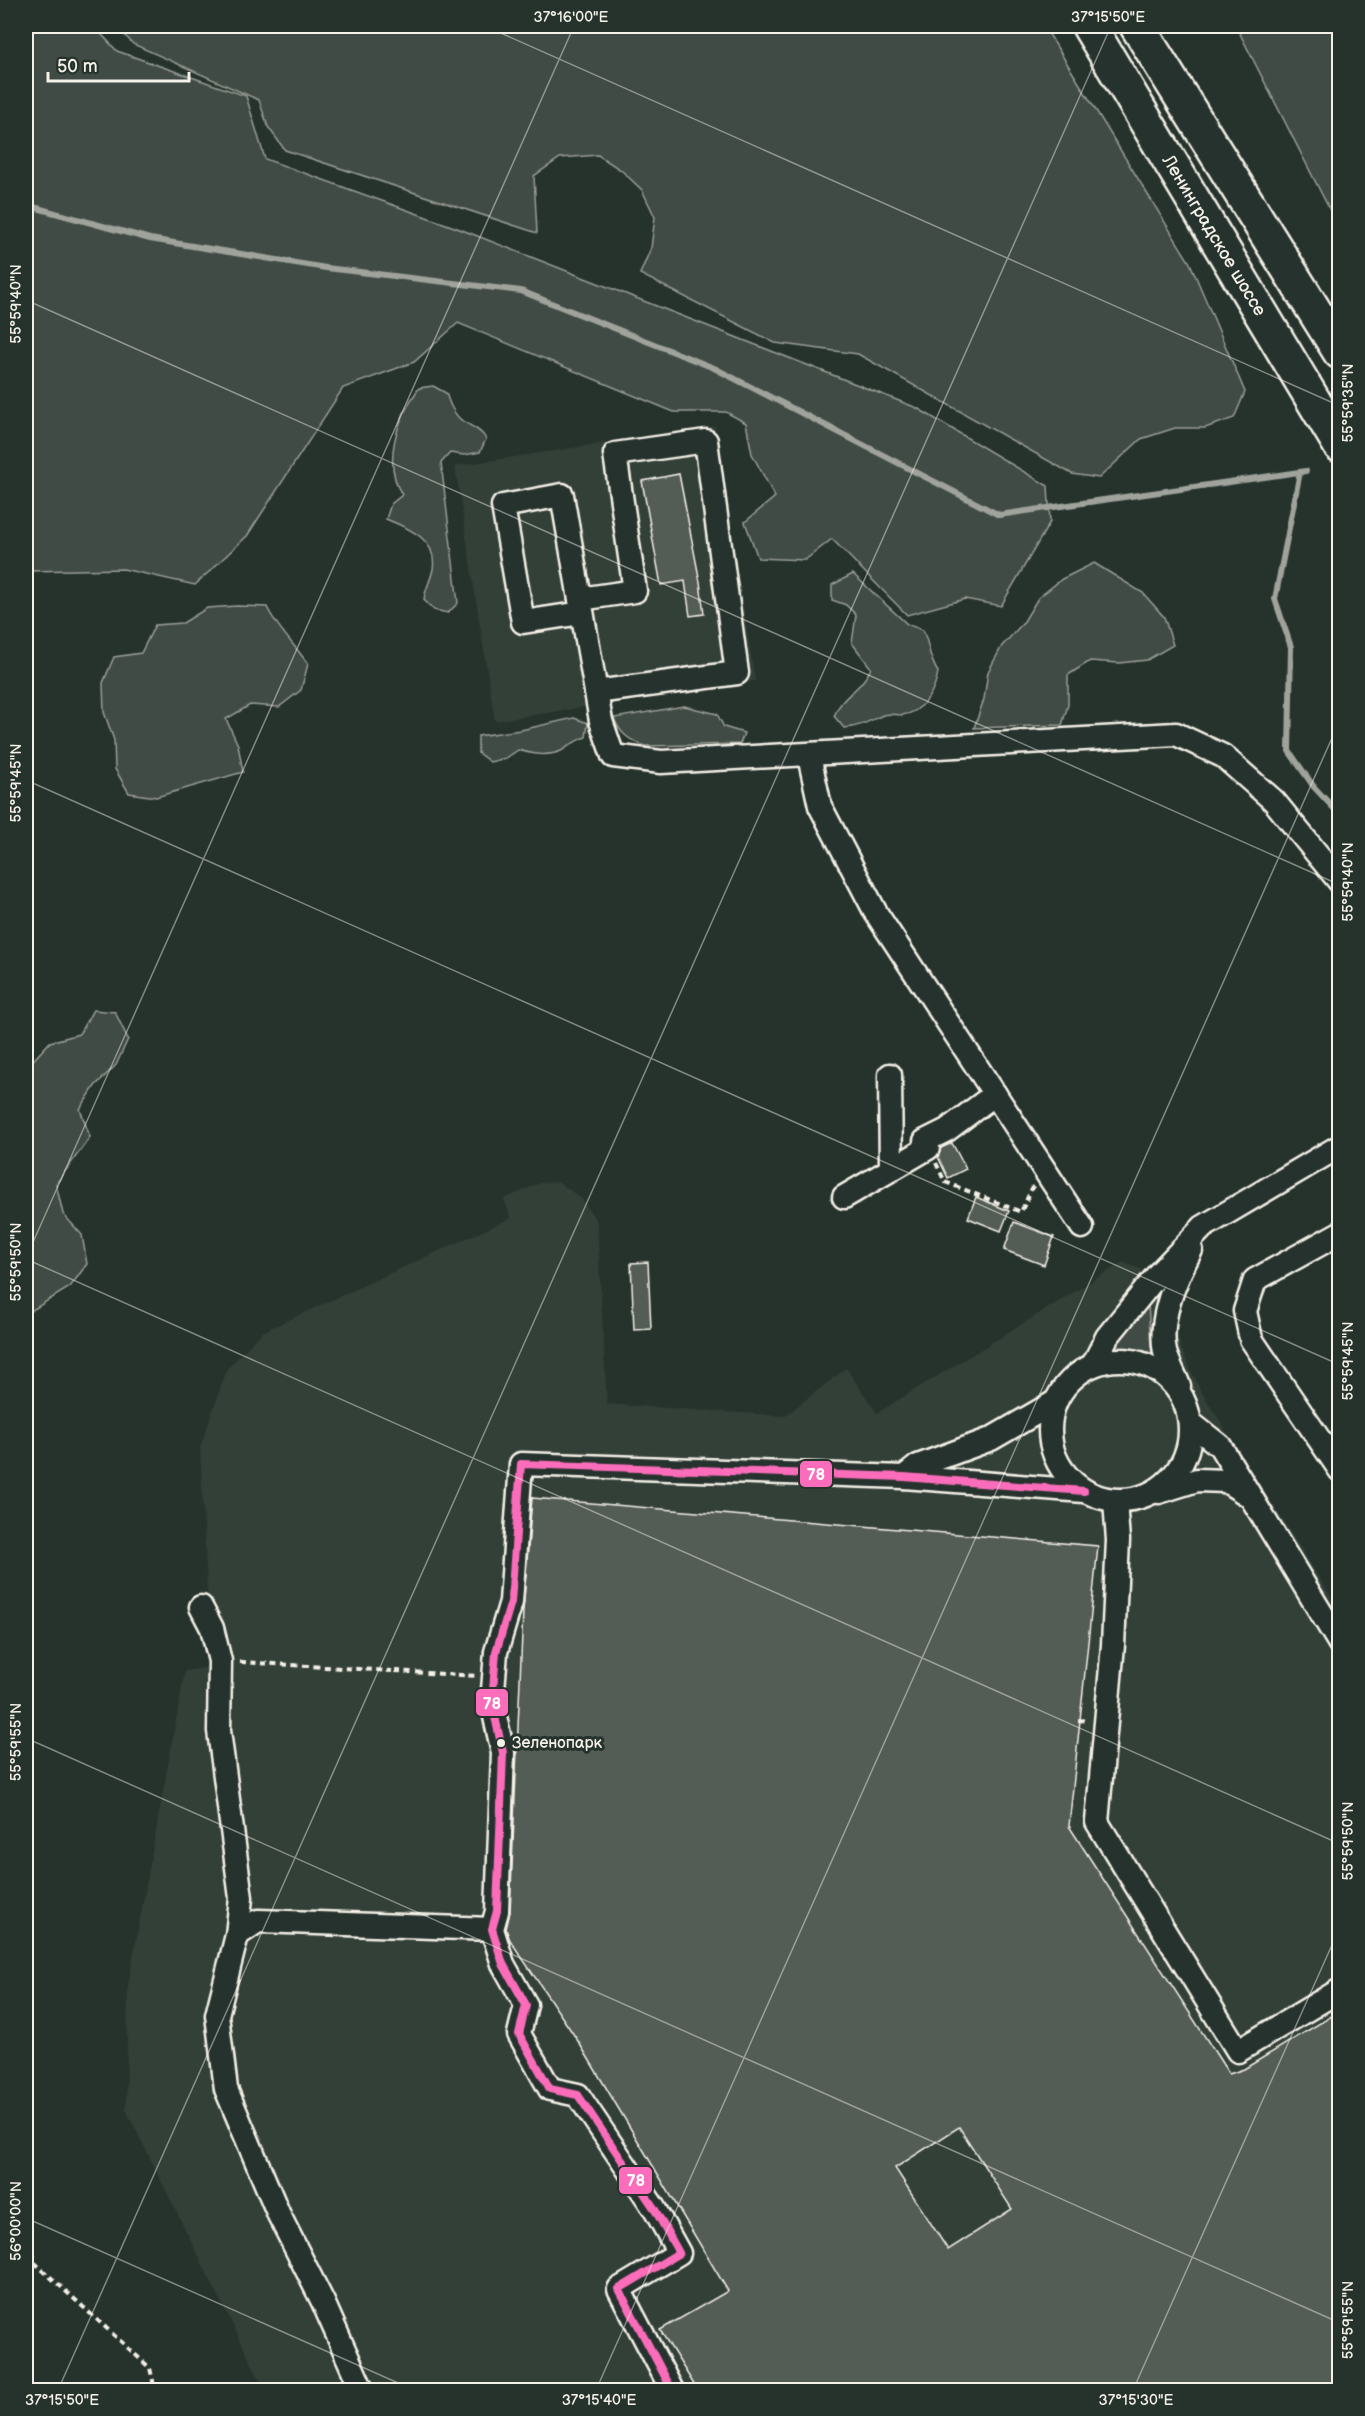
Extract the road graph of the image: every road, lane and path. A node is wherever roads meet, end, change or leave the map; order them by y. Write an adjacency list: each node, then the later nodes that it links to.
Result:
1 (1089, 26): 6 (highway, Ленинградское шоссе)
2 (1137, 26): 3 (highway)
3 (1305, 294): 4 (street); 5 (highway)
4 (1340, 336)
5 (1340, 352)
6 (1340, 445)
7 (581, 606): 7 (street); 8 (street); 8 (street)
8 (596, 692): 9 (street)
9 (809, 756): 10 (street); 12 (street)
10 (1340, 882)
11 (890, 1075): 15 (street)
12 (995, 1094): 14 (street); 18 (street)
13 (1340, 1146): 19 (street)
14 (928, 1148): 15 (street); 16 (path)
15 (891, 1169): 17 (street)
16 (1029, 1178)
17 (844, 1197)
18 (1082, 1227)
19 (1203, 1227): 21 (street); 22 (street)
20 (1340, 1233): 25 (street)
21 (1092, 1365): 22 (street); 23 (street)
22 (1184, 1399): 24 (street)
23 (1055, 1401): 26 (street); 27 (street)
24 (1191, 1424): 28 (street); 29 (street)
25 (1340, 1470)
26 (904, 1477): 27 (street); 35 (street)
27 (1084, 1491): 30 (street)
28 (1248, 1494): 29 (street); 32 (street)
29 (1150, 1495): 30 (street)
30 (1115, 1501): 37 (street)
31 (201, 1607): 33 (street)
32 (1340, 1644)
33 (220, 1661): 34 (path); 36 (street)
34 (489, 1676)
35 (492, 1929): 36 (street); 41 (street)
36 (237, 1935): 40 (street)
37 (1340, 1990)
38 (26, 2221): 39 (path)
39 (155, 2391)
40 (362, 2391)
41 (672, 2391)

